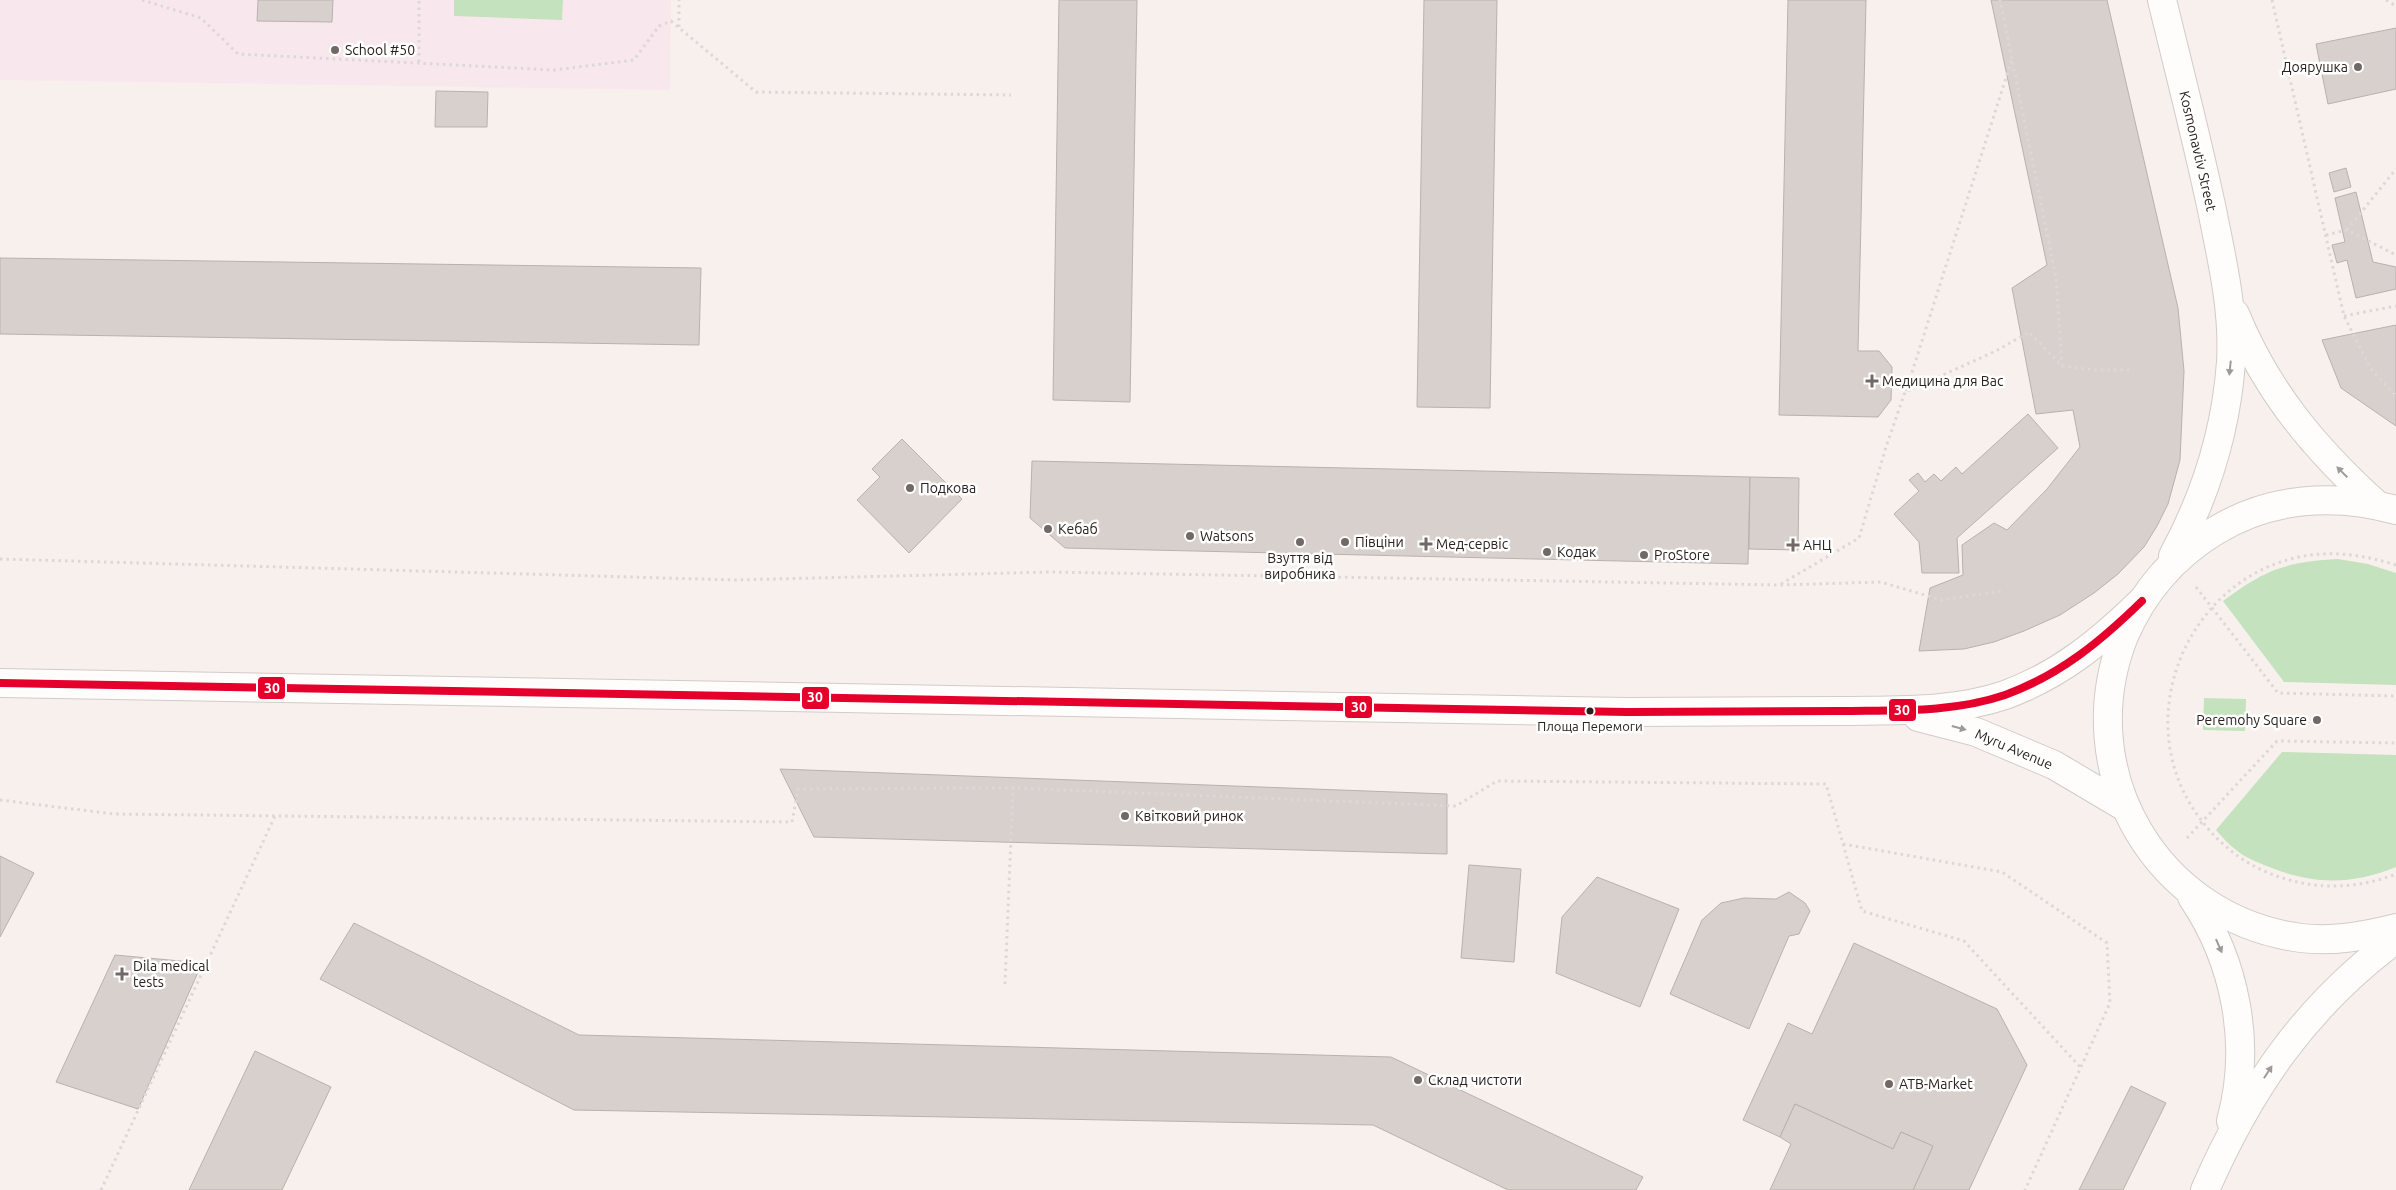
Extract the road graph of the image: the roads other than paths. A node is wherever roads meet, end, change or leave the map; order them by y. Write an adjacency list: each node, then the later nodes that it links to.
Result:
1 (2162, 0): 2 (main road, Kosmonavtiv Street)
2 (2230, 302): 3 (main road, Kosmonavtiv Street, one-way to 2); 4 (main road, Kosmonavtiv Street, one-way to 4)
3 (2387, 508): 4 (main road)
4 (2170, 566): 5 (main road)
5 (2142, 602): 7 (main road, Myru Avenue); 8 (main road)
6 (0, 683): 7 (main road, Myru Avenue)
7 (1895, 710): 8 (main road, Myru Avenue, one-way to 8)
8 (2125, 807): 9 (main road)
9 (2186, 888): 10 (main road); 12 (main road, one-way to 12)
10 (2396, 928)
11 (2396, 938): 12 (main road, one-way to 11)
12 (2225, 1144): 13 (main road)
13 (2204, 1190)

